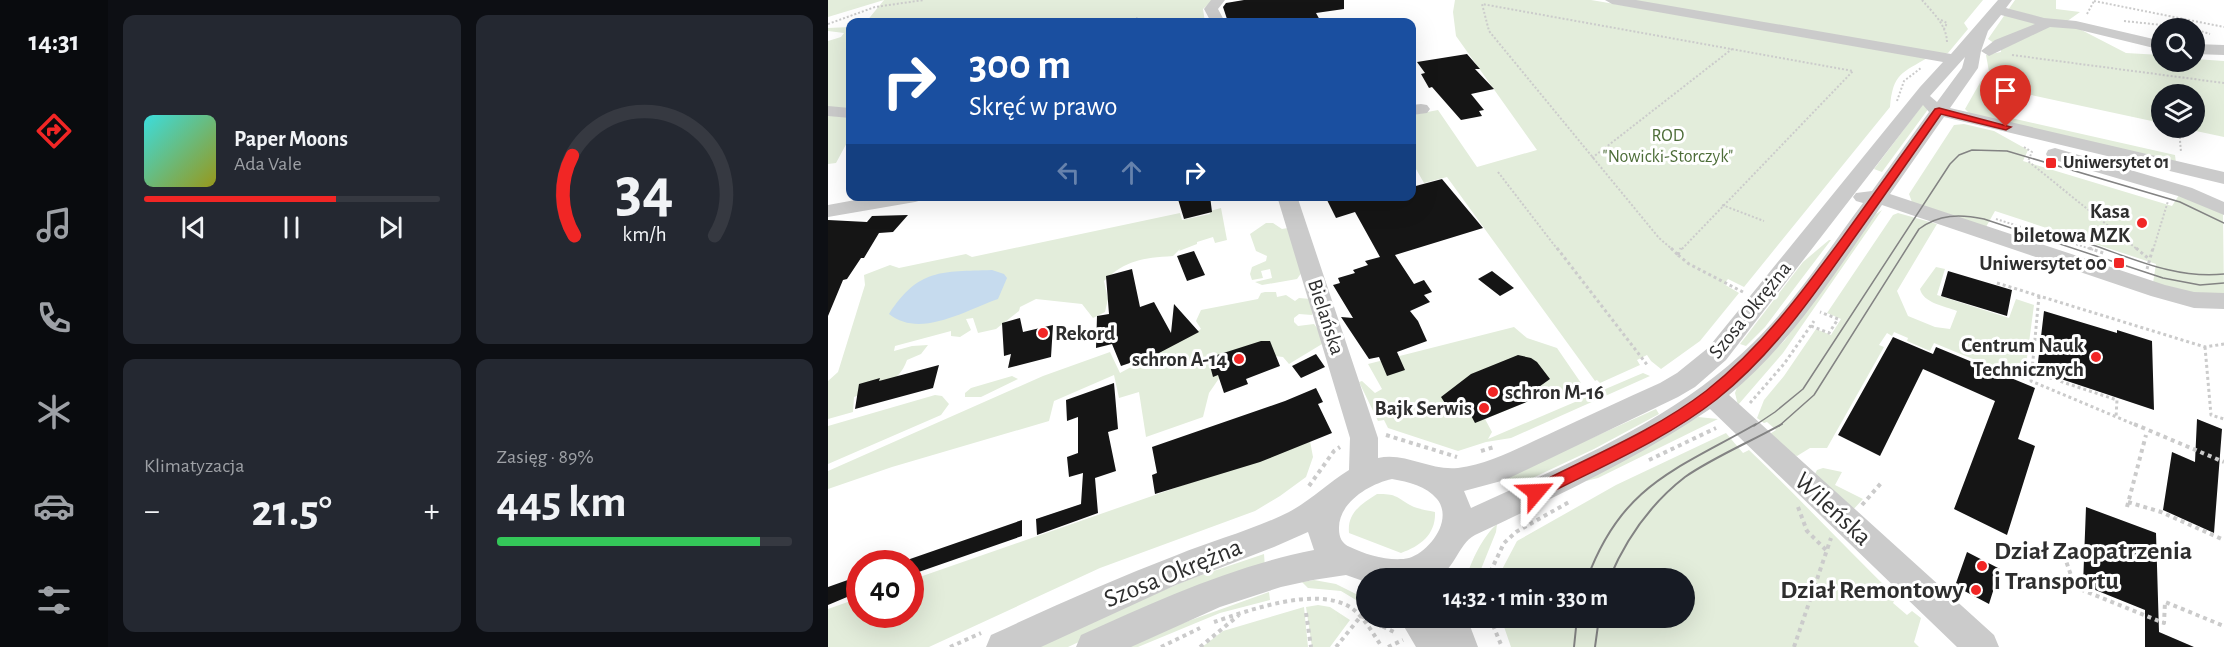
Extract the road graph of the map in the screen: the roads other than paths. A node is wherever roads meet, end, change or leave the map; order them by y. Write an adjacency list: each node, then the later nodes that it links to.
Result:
1 (1218, 0): 4 (street)
2 (1612, 0): 11 (street)
3 (2002, 5): 5 (street); 6 (street, Szosa Okrężna)
4 (1215, 18)
5 (2044, 22): 7 (street); 10 (street)
6 (1982, 28): 11 (street, Szosa Okrężna); 14 (street, Szosa Okrężna)
7 (2151, 43)
8 (2205, 49): 9 (street)
9 (2224, 50)
10 (1989, 51)
11 (1949, 58): 12 (street, Szosa Okrężna)
12 (1926, 90): 14 (street); 21 (street, Szosa Okrężna)
13 (828, 111): 15 (street)
14 (1939, 111): 16 (street); 18 (street, Szosa Okrężna)
15 (846, 113)
16 (2011, 135): 17 (street); 22 (street)
17 (2224, 178)
18 (1878, 197): 21 (street); 24 (street); 25 (street, Szosa Okrężna)
19 (886, 201): 23 (street)
20 (1289, 201): 26 (street, Bielańska)
21 (1834, 205): 28 (street, Szosa Okrężna)
22 (2224, 209)
23 (828, 211)
24 (2224, 301)
25 (1712, 395): 30 (street, Szosa Okrężna); 39 (street, Wileńska)
26 (1364, 438): 27 (street, Bielańska); 29 (street, Bielańska)
27 (1392, 467): 28 (street); 29 (street)
28 (1432, 479): 30 (street)
29 (1351, 484): 31 (street); 36 (street, Szosa Okrężna)
30 (1456, 530): 34 (street)
31 (1345, 561): 32 (street); 37 (street, Szosa Okrężna)
32 (1361, 568)
33 (1420, 568): 34 (street)
34 (1438, 568)
35 (1454, 628): 38 (street)
36 (1003, 647)
37 (1093, 647)
38 (1461, 647)
39 (1982, 647)

